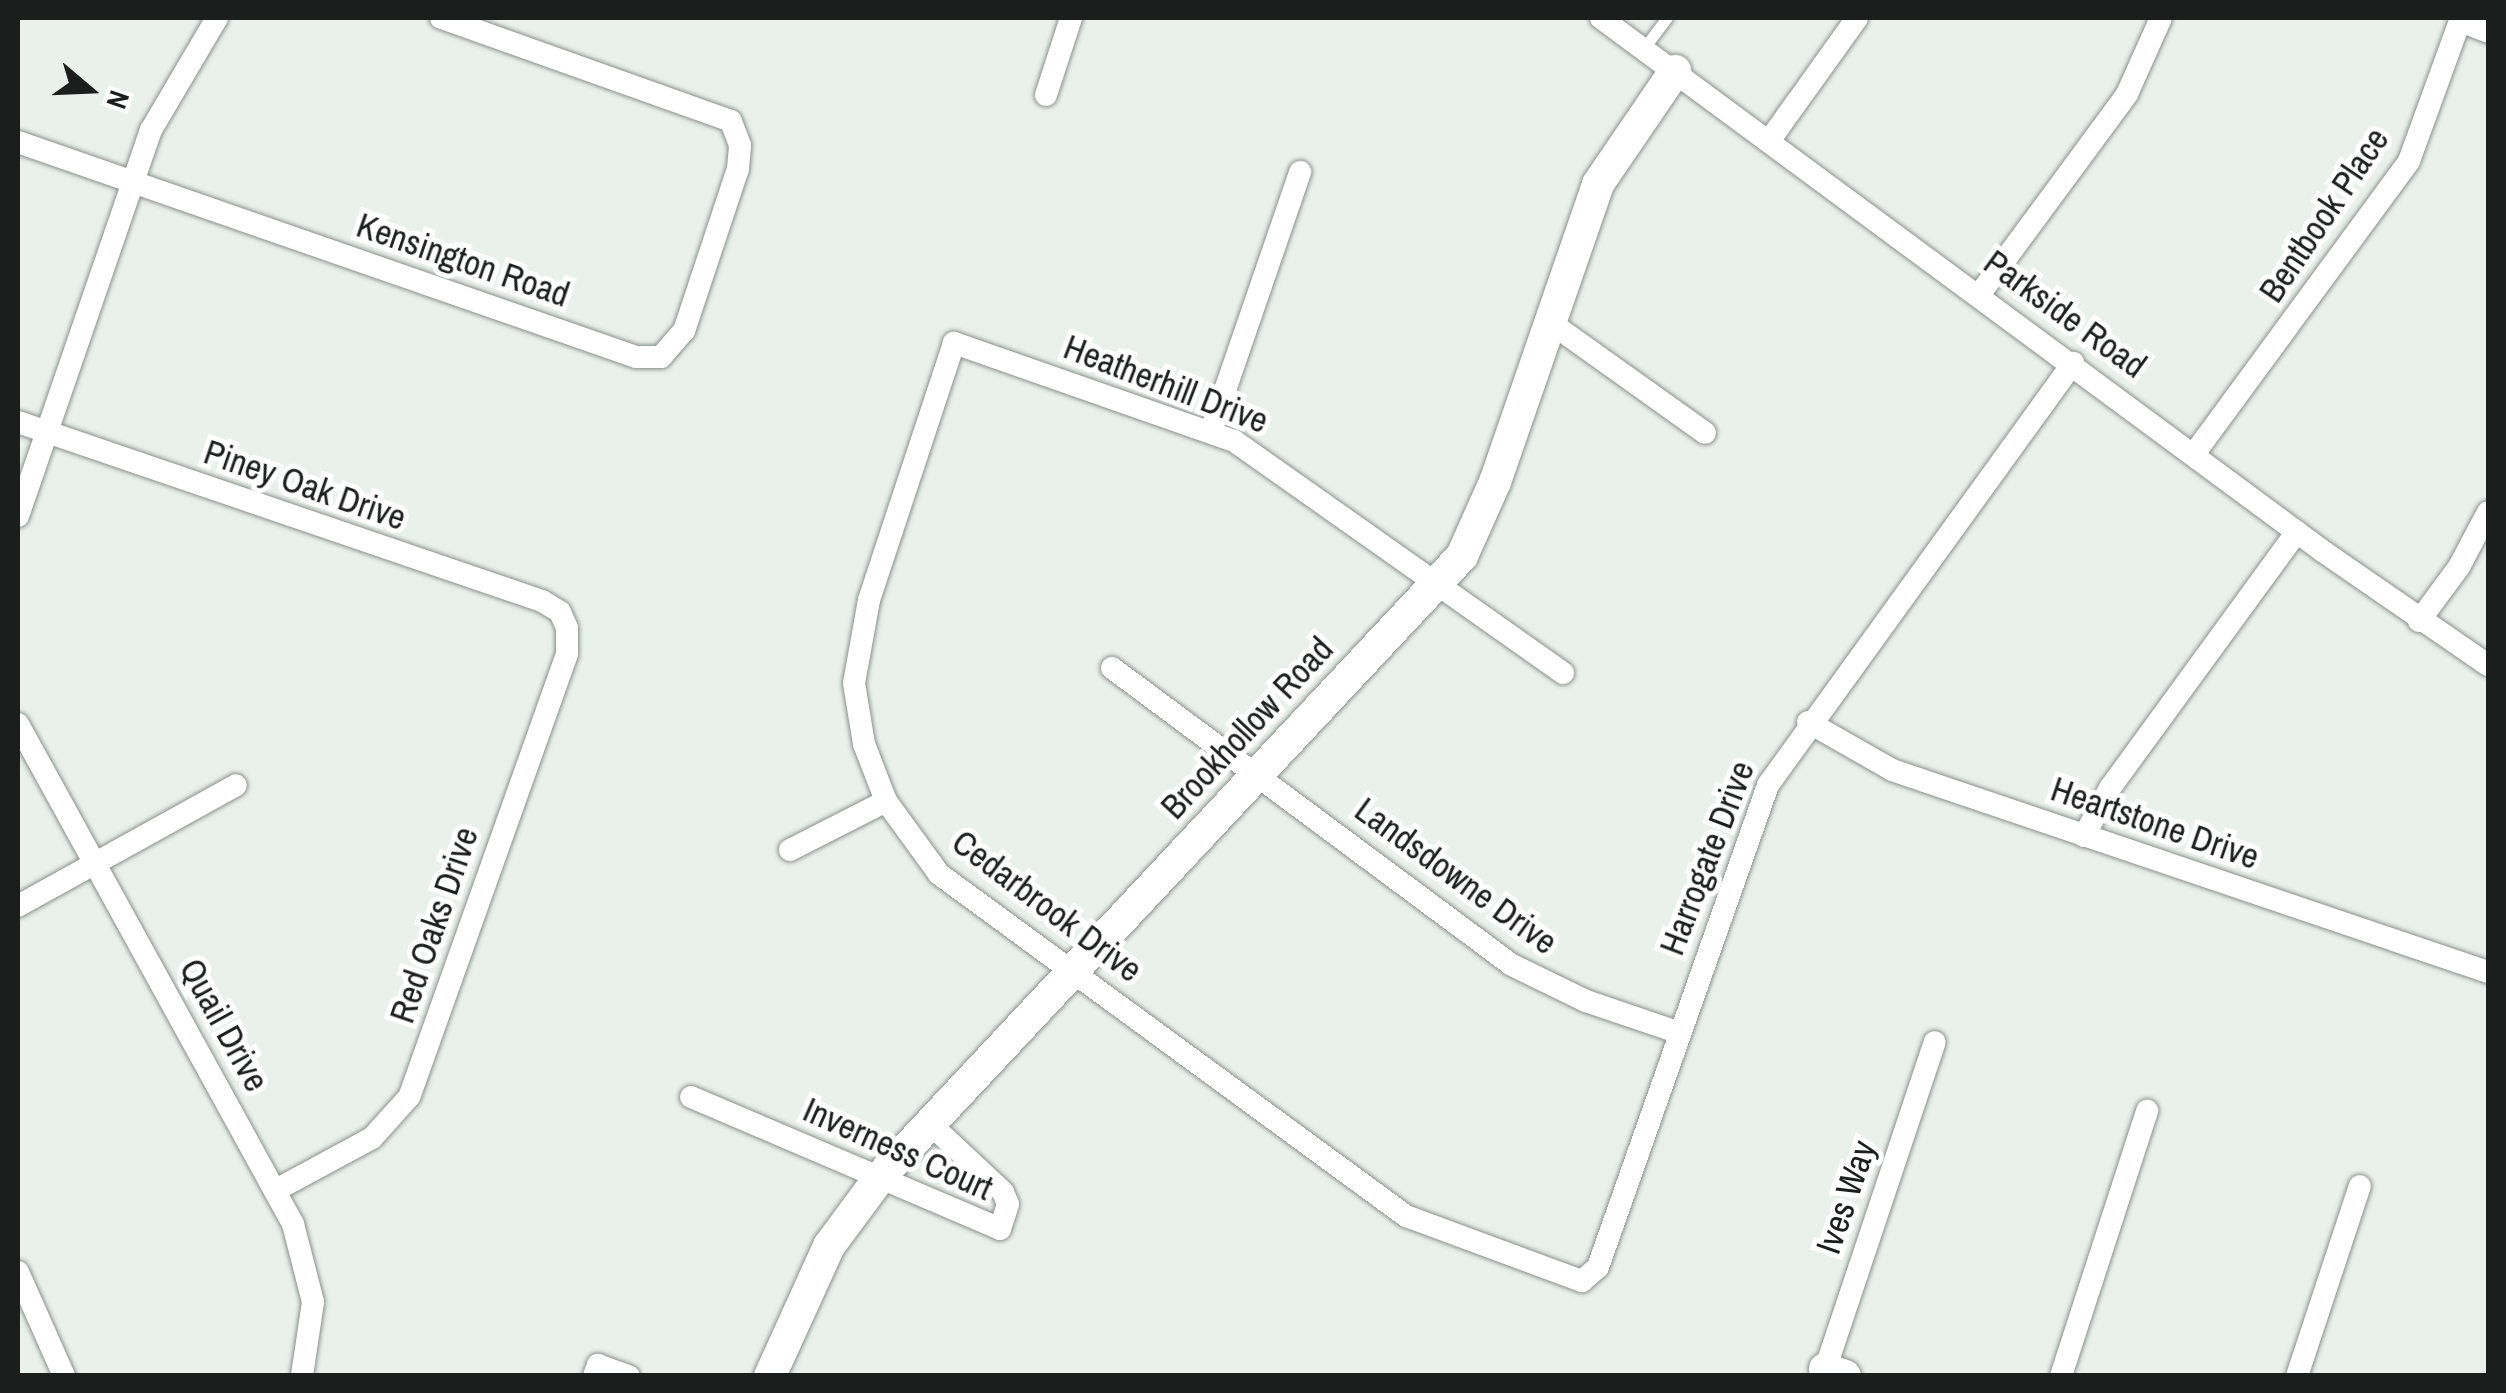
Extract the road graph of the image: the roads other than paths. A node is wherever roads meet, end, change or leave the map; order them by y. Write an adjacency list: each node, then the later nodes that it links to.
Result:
1 (217, 18): 15 (street)
2 (442, 18): 15 (street, Kensington Road)
3 (1071, 18): 11 (street)
4 (1600, 18): 9 (street, Parkside Road)
5 (1667, 18): 9 (lane)
6 (1857, 18): 12 (street)
7 (2161, 18): 16 (street)
8 (2488, 32): 24 (street, Bentbook Place)
9 (1644, 48): 10 (street, Parkside Road)
10 (1674, 71): 12 (street, Parkside Road); 17 (street, Brookhollow Road)
11 (1046, 95)
12 (1768, 140): 16 (street, Parkside Road)
13 (18, 142): 15 (street, Kensington Road)
14 (1300, 172): 21 (street)
15 (131, 182): 22 (street)
16 (1980, 295): 19 (street, Parkside Road)
17 (1551, 323): 23 (street); 28 (street, Brookhollow Road)
18 (954, 343): 21 (street, Heatherhill Drive); 38 (street, Cedarbrook Drive)
19 (2073, 364): 24 (street, Parkside Road); 34 (street, Harrogate Drive)
20 (18, 422): 22 (street, Piney Oak Drive)
21 (1211, 431): 28 (street, Heatherhill Drive)
22 (45, 432): 26 (street); 29 (street, Piney Oak Drive)
23 (1705, 433)
24 (2194, 454): 27 (street, Parkside Road)
25 (2488, 512): 30 (street)
26 (18, 516)
27 (2298, 532): 30 (street, Parkside Road); 39 (street)
28 (1438, 582): 33 (street, Heatherhill Drive); 36 (street, Brookhollow Road)
29 (564, 620): 52 (street, Red Oaks Drive)
30 (2419, 620): 31 (street, Parkside Road)
31 (2488, 665)
32 (1112, 668): 36 (street, Landsdowne Drive)
33 (1563, 673)
34 (1808, 722): 39 (street, Heartstone Drive); 45 (street, Harrogate Drive)
35 (18, 724): 41 (street, Quail Drive)
36 (1259, 776): 43 (street, Brookhollow Road); 45 (street, Landsdowne Drive)
37 (236, 785): 41 (street)
38 (886, 801): 40 (street); 43 (street, Cedarbrook Drive)
39 (2084, 836): 44 (street, Heartstone Drive)
40 (790, 850)
41 (95, 862): 42 (street); 52 (street, Quail Drive)
42 (18, 906)
43 (1072, 970): 49 (street, Brookhollow Road); 54 (street, Cedarbrook Drive)
44 (2488, 972)
45 (1680, 1033): 54 (street, Harrogate Drive)
46 (1935, 1042): 55 (street, Ives Way)
47 (690, 1097): 50 (street, Inverness Court)
48 (2147, 1112): 61 (street)
49 (927, 1122): 50 (street, Brookhollow Road); 50 (street, Inverness Court)
50 (880, 1177): 60 (street, Brookhollow Road)
51 (2360, 1186): 62 (street)
52 (276, 1190): 57 (street, Quail Drive)
53 (18, 1272): 56 (street)
54 (1594, 1275)
55 (1831, 1373)
56 (64, 1376)
57 (302, 1376)
58 (594, 1376): 59 (street)
59 (629, 1376)
60 (770, 1376)
61 (2061, 1376)
62 (2296, 1376)

